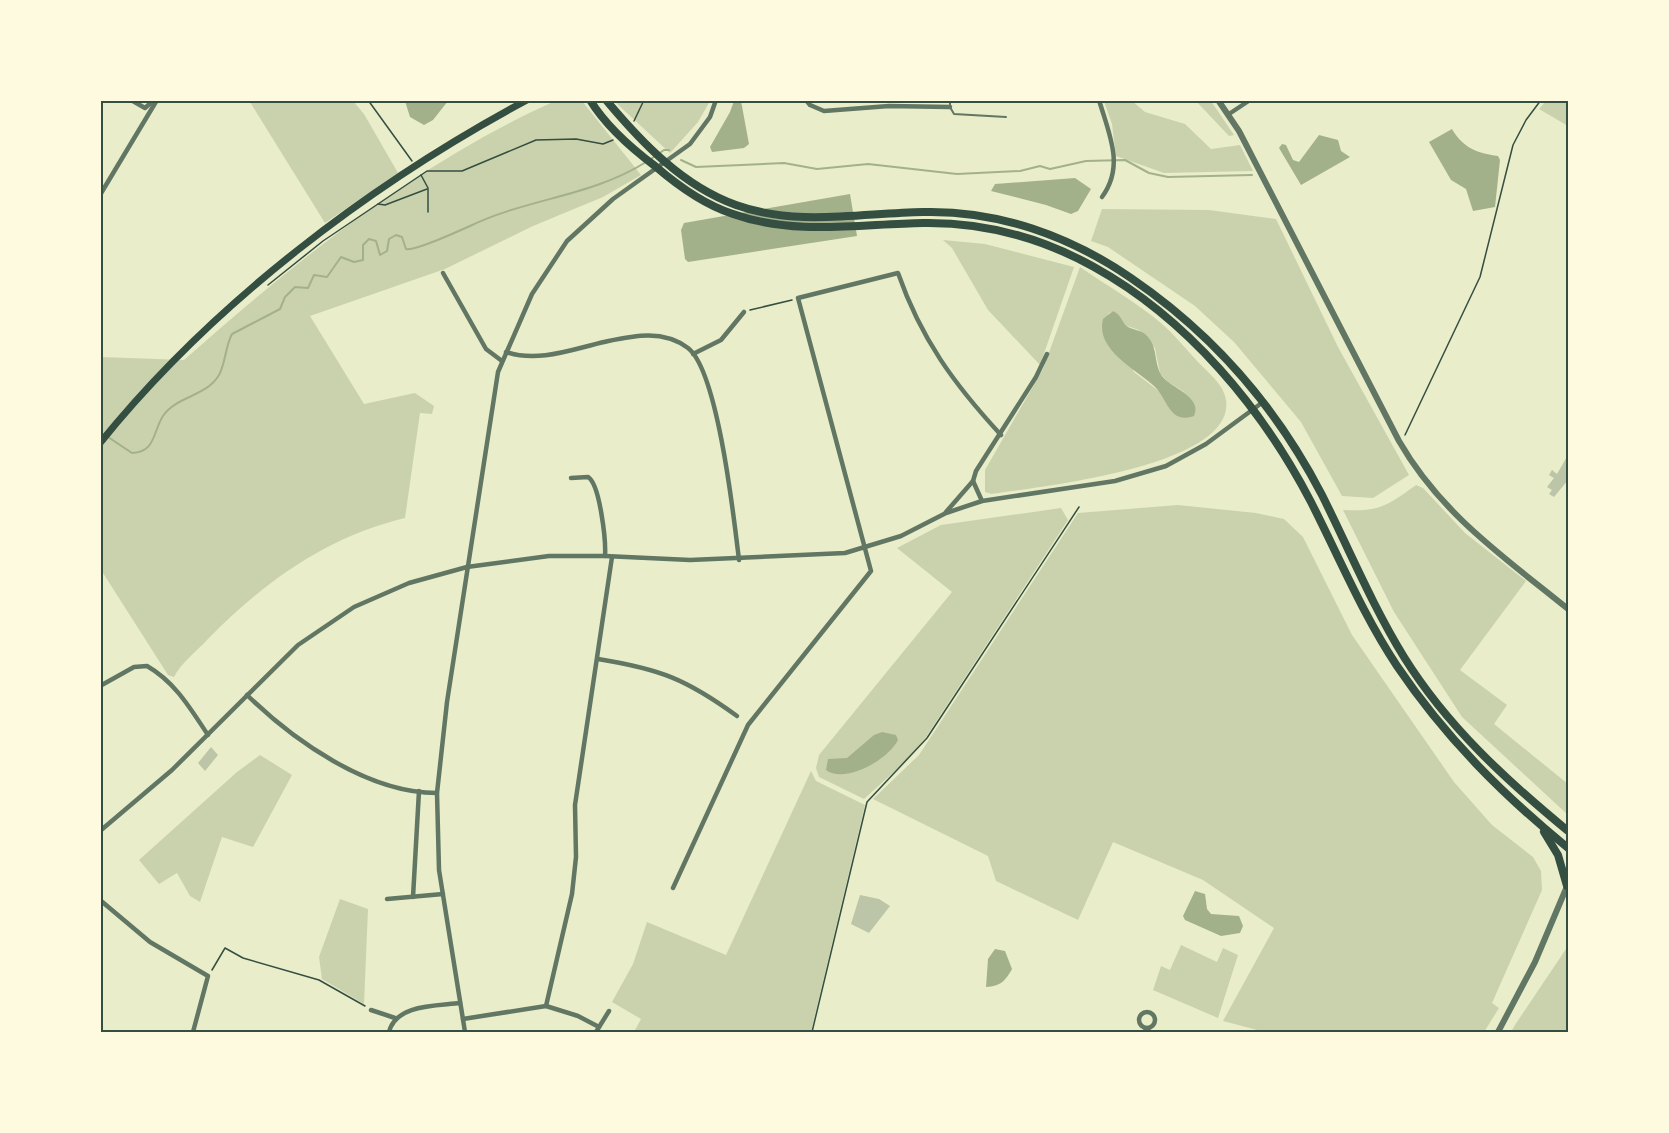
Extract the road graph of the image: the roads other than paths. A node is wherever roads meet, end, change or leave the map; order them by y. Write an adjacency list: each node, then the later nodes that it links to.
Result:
1 (131, 100): 10 (street)
2 (527, 100): 27 (main road)
3 (606, 100): 24 (main road)
4 (716, 100): 20 (street)
5 (806, 100): 11 (street)
6 (951, 100): 13 (lane)
7 (1099, 100): 17 (street)
8 (1218, 100): 14 (street)
9 (1250, 100): 14 (street)
10 (155, 102): 16 (street)
11 (890, 103): 13 (street)
12 (592, 104): 25 (main road)
13 (950, 107): 15 (lane)
14 (1229, 114): 37 (street)
15 (1006, 117)
16 (100, 195)
17 (1102, 197)
18 (443, 273): 23 (street)
19 (744, 312): 21 (street)
20 (506, 352): 21 (street); 23 (street)
21 (693, 354): 35 (street)
22 (1047, 354): 26 (street)
23 (502, 361): 36 (street)
24 (1265, 401): 25 (street); 47 (main road)
25 (1254, 410): 30 (street); 45 (main road)
26 (1001, 435): 29 (street); 32 (street)
27 (100, 443)
28 (571, 477): 33 (street)
29 (973, 481): 30 (street); 31 (street)
30 (982, 501): 31 (street)
31 (946, 513): 32 (street)
32 (866, 548): 35 (street); 50 (street)
33 (604, 556): 34 (street); 36 (street)
34 (612, 556): 35 (street); 38 (street)
35 (739, 560)
36 (467, 567): 40 (street); 44 (street)
37 (1569, 609)
38 (598, 659): 41 (street); 56 (street)
39 (100, 686): 42 (street)
40 (247, 695): 42 (street); 43 (street)
41 (737, 716)
42 (208, 735): 46 (street)
43 (419, 791): 44 (street); 52 (street)
44 (437, 793): 51 (street)
45 (1538, 823): 48 (main road); 49 (main road)
46 (100, 831)
47 (1569, 831)
48 (1569, 848)
49 (1568, 884): 68 (street)
50 (673, 888)
51 (443, 894): 52 (street); 55 (street)
52 (413, 897): 53 (street)
53 (387, 899)
54 (100, 900): 63 (street)
55 (460, 1003): 59 (street); 60 (street)
56 (546, 1006): 60 (street); 61 (street)
57 (370, 1010): 59 (street)
58 (609, 1011): 61 (street)
59 (395, 1018): 64 (street)
60 (463, 1018): 65 (street)
61 (599, 1027): 66 (street)
62 (1152, 1027): 67 (street)
63 (194, 1032)
64 (389, 1032)
65 (465, 1032)
66 (596, 1032)
67 (1157, 1032)
68 (1498, 1032)

